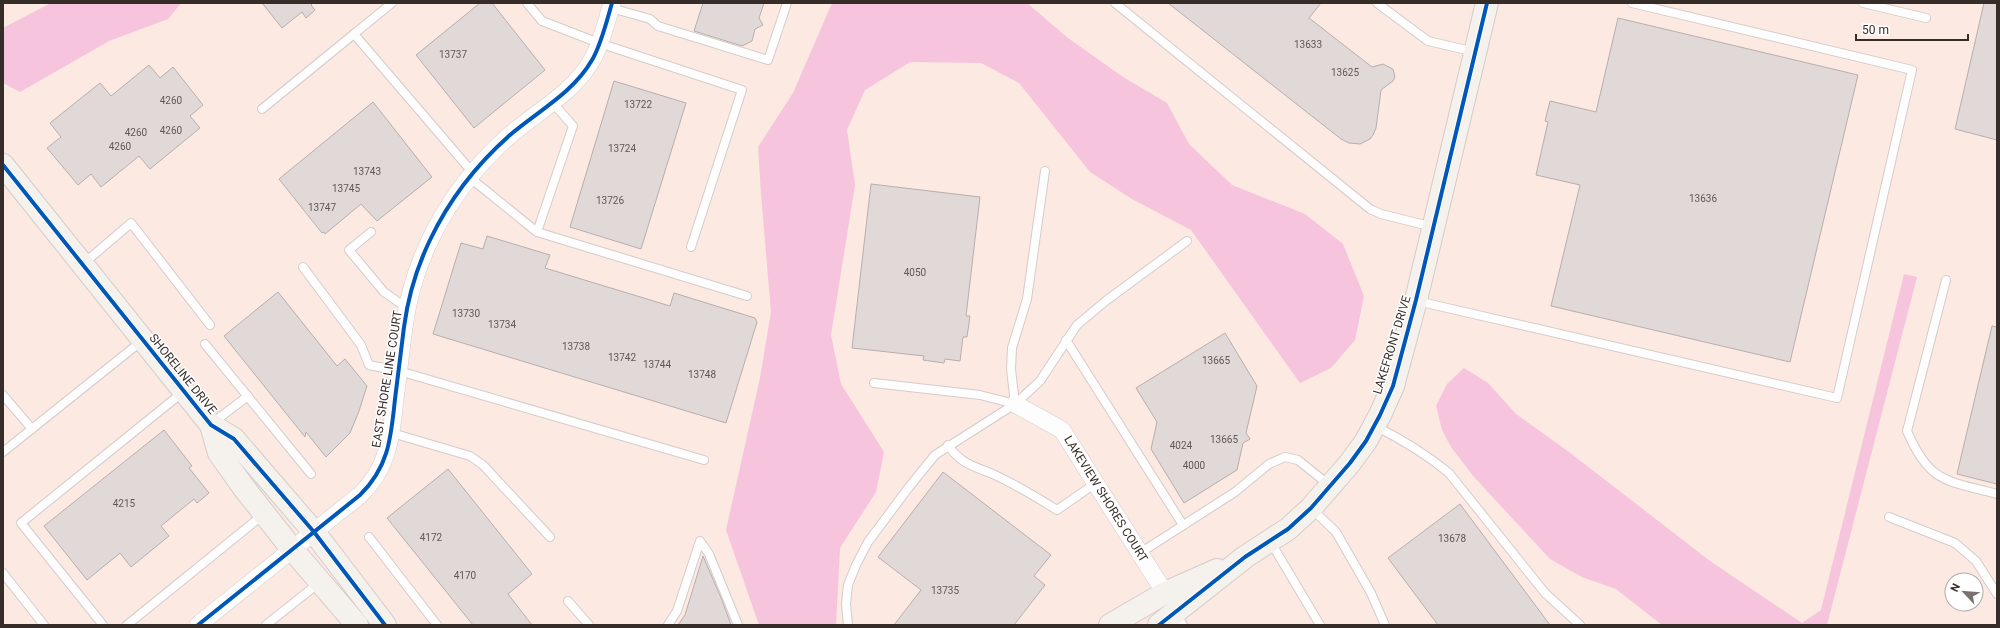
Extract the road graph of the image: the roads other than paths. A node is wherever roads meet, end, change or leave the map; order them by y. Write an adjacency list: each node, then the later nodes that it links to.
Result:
1 (392, 3): 11 (lane)
2 (527, 3): 12 (lane)
3 (787, 3): 9 (lane)
4 (1115, 3): 19 (lane)
5 (1377, 3): 13 (lane)
6 (1487, 3): 13 (street, LAKEFRONT DRIVE)
7 (1632, 3): 28 (lane)
8 (1863, 3): 10 (lane)
9 (611, 6): 12 (street, EAST SHORE LINE COURT)
10 (1926, 18)
11 (354, 34): 15 (lane); 18 (lane)
12 (599, 43): 14 (street, EAST SHORE LINE COURT); 23 (lane)
13 (1475, 52): 19 (street, LAKEFRONT DRIVE)
14 (552, 102): 18 (street, EAST SHORE LINE COURT); 21 (lane)
15 (262, 109)
16 (3, 165): 24 (street, SHORELINE DRIVE)
17 (1045, 171): 39 (lane)
18 (471, 175): 21 (lane); 29 (street, EAST SHORE LINE COURT)
19 (1434, 227): 28 (street, LAKEFRONT DRIVE)
20 (371, 232): 29 (lane)
21 (537, 232): 27 (lane)
22 (1187, 241): 32 (lane)
23 (691, 247)
24 (83, 264): 30 (lane); 31 (street, SHORELINE DRIVE)
25 (303, 267): 34 (lane)
26 (1946, 280): 50 (lane)
27 (747, 296)
28 (1416, 300): 41 (street, LAKEFRONT DRIVE)
29 (408, 309): 34 (street, EAST SHORE LINE COURT)
30 (210, 326)
31 (143, 340): 36 (street, SHORELINE DRIVE); 42 (lane)
32 (1066, 340): 39 (lane); 54 (lane)
33 (205, 344): 38 (lane)
34 (399, 371): 43 (street, EAST SHORE LINE COURT); 46 (lane)
35 (874, 383): 39 (lane)
36 (184, 391): 40 (street, SHORELINE DRIVE); 69 (lane)
37 (3, 395): 42 (lane)
38 (248, 396): 40 (lane); 47 (lane)
39 (1015, 404): 44 (lane); 48 (street, LAKEVIEW SHORES COURT)
40 (211, 425): 52 (street, SHORELINE DRIVE); 55 (street, SHORELINE DRIVE)
41 (1374, 426): 49 (street, LAKEFRONT DRIVE); 84 (lane)
42 (32, 429): 45 (lane)
43 (392, 433): 55 (street, EAST SHORE LINE COURT); 56 (lane)
44 (948, 445): 48 (lane); 79 (lane)
45 (3, 452)
46 (704, 460)
47 (311, 474)
48 (1096, 483): 60 (street, LAKEVIEW SHORES COURT)
49 (1331, 487): 51 (street, LAKEFRONT DRIVE); 54 (lane)
50 (1997, 494)
51 (1312, 508): 58 (street, LAKEFRONT DRIVE); 83 (lane)
52 (264, 514): 59 (street, SHORELINE DRIVE); 70 (lane)
53 (1889, 518): 65 (lane)
54 (1184, 525): 60 (lane)
55 (314, 532): 59 (street, EAST SHORE LINE COURT); 74 (street, SHORELINE DRIVE)
56 (550, 536)
57 (369, 537): 75 (lane)
58 (1270, 541): 61 (street, LAKEFRONT DRIVE); 82 (lane)
59 (292, 549): 63 (street, SHORELINE DRIVE); 71 (street, EAST SHORE LINE COURT)
60 (1140, 553): 64 (street, LAKEVIEW SHORES COURT)
61 (1245, 557): 64 (street, LAKEFRONT DRIVE); 67 (street, LAKEFRONT DRIVE)
62 (3, 573): 68 (lane)
63 (320, 582): 72 (lane); 73 (street, SHORELINE DRIVE)
64 (1165, 593): 80 (street, LAKEFRONT DRIVE)
65 (1997, 594)
66 (568, 601): 76 (lane)
67 (1180, 619): 81 (street, LAKEFRONT DRIVE)
68 (44, 625)
69 (103, 625)
70 (127, 625)
71 (198, 625)
72 (266, 625)
73 (357, 625)
74 (385, 625)
75 (437, 625)
76 (589, 625)
77 (668, 625): 78 (lane)
78 (738, 625)
79 (848, 625)
80 (1110, 625)
81 (1159, 625)
82 (1320, 625)
83 (1385, 625)
84 (1580, 625)

